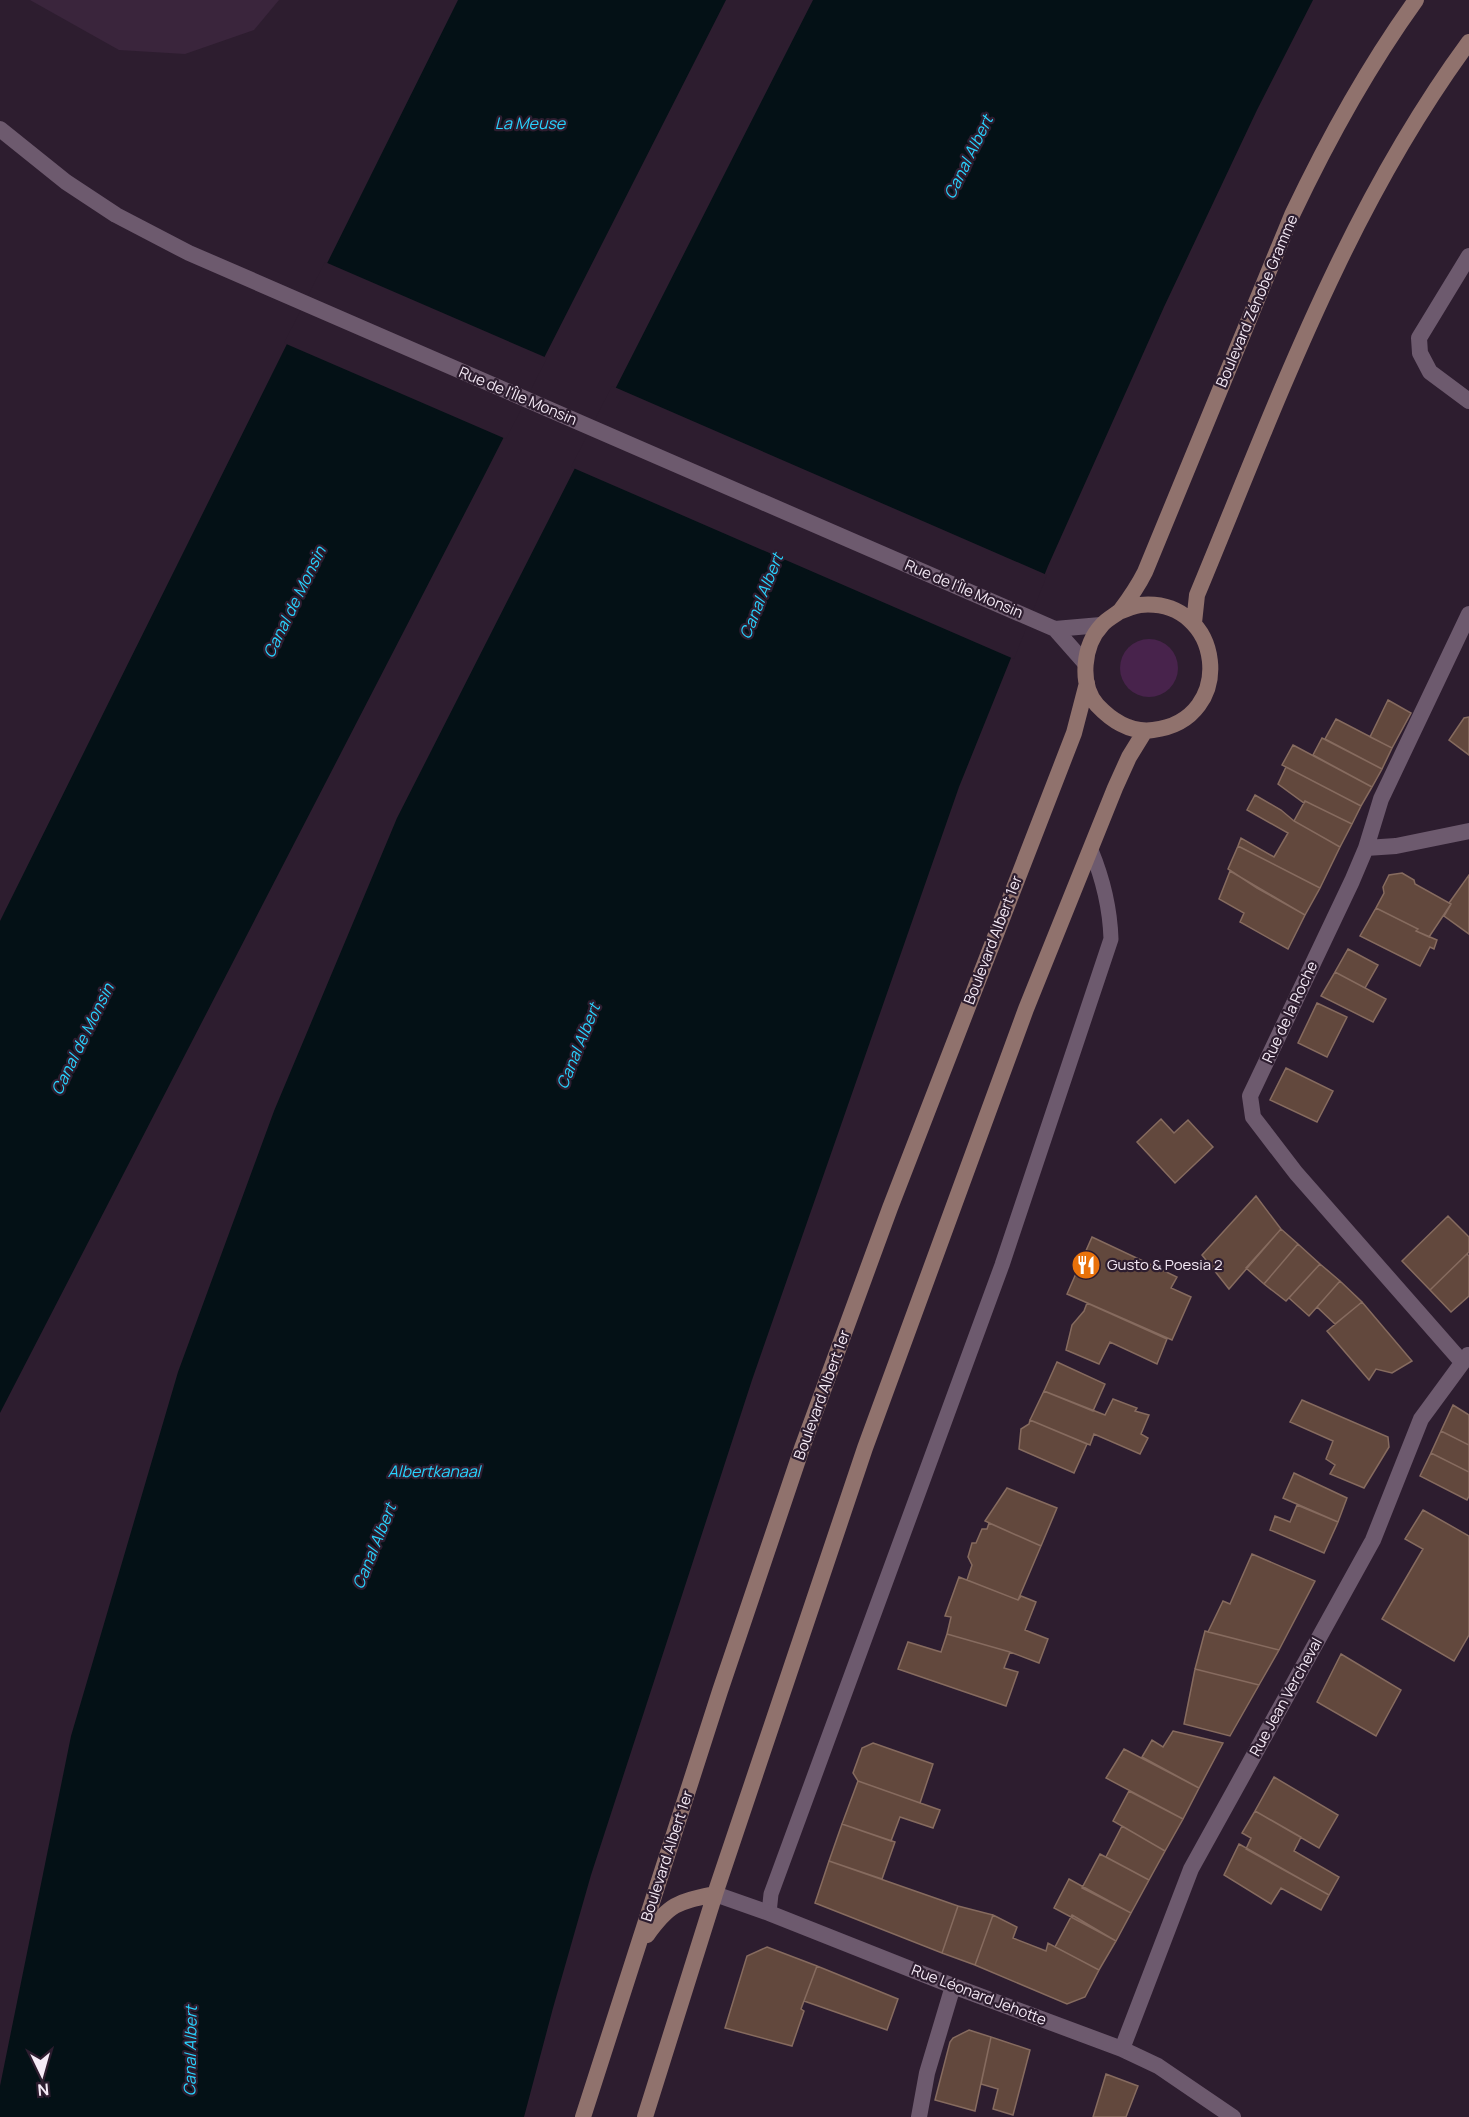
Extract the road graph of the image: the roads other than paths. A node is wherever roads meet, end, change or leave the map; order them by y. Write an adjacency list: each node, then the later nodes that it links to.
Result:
1 (1416, 0): 6 (main road, Boulevard Zénobe Gramme)
2 (1469, 42): 8 (main road)
3 (0, 129): 10 (street, Rue de l'Île Monsin)
4 (1469, 256): 5 (street)
5 (1469, 401)
6 (1119, 612): 8 (main road, Boulevard Zénobe Gramme); 9 (main road, Boulevard Zénobe Gramme)
7 (1469, 614): 15 (street, Rue de la Roche)
8 (1194, 623): 13 (main road, Boulevard Zénobe Gramme)
9 (1101, 625): 10 (street, Rue de l'Île Monsin); 11 (main road, Boulevard Zénobe Gramme)
10 (1055, 629): 11 (street, Rue de l'Île Monsin)
11 (1085, 663): 12 (main road, Boulevard Zénobe Gramme)
12 (1086, 683): 13 (main road, Boulevard Zénobe Gramme); 20 (main road, Boulevard Albert 1er)
13 (1145, 731): 16 (main road)
14 (1469, 831): 15 (street)
15 (1366, 848): 17 (street, Rue de la Roche)
16 (1091, 850): 18 (main road); 19 (lane)
17 (1466, 1358): 22 (street, Rue Jean Vercheval)
18 (715, 1894): 19 (street, Rue Léonard Jehotte); 20 (main road); 24 (main road)
19 (769, 1913): 21 (street, Rue Léonard Jehotte)
20 (637, 1949): 23 (main road, Boulevard Albert 1er)
21 (953, 1986): 22 (street, Rue Léonard Jehotte); 25 (street)
22 (1122, 2049): 26 (street, Rue Léonard Jehotte)
23 (583, 2117)
24 (645, 2117)
25 (919, 2117)
26 (1233, 2117)

